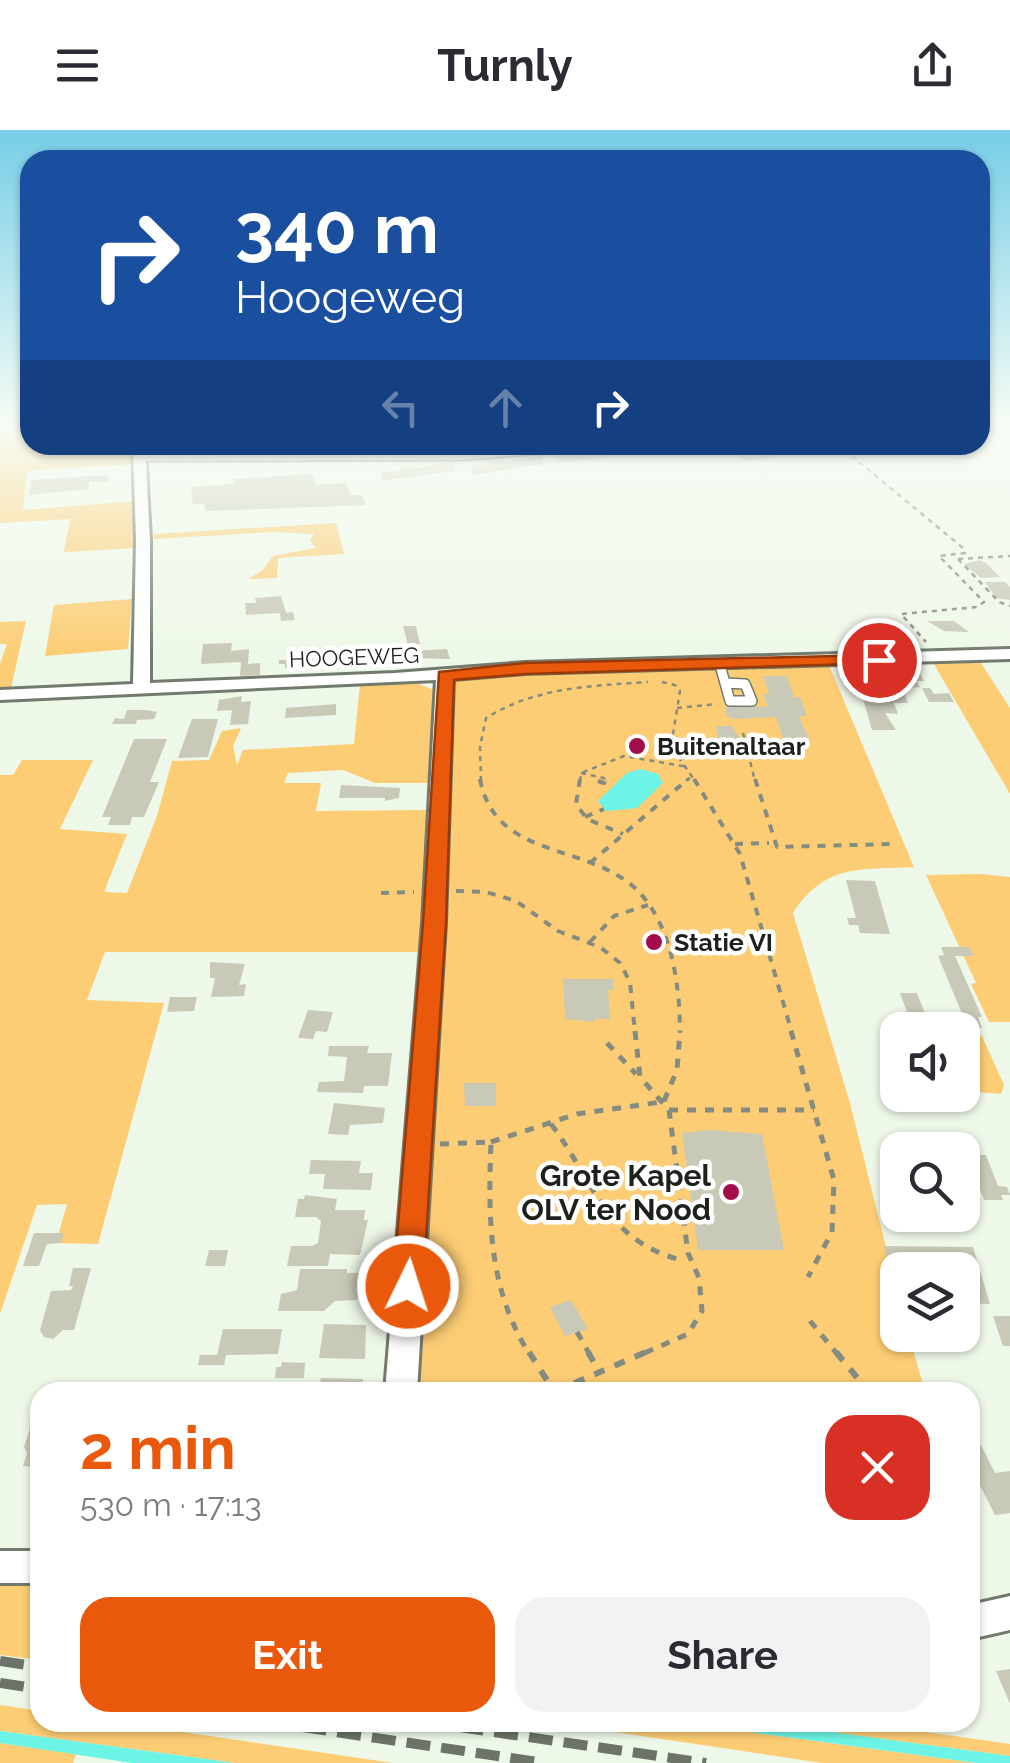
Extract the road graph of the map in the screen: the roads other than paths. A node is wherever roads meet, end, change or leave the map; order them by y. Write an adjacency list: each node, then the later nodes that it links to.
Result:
1 (139, 503): 5 (street)
2 (1010, 654): 3 (street, HOOGEWEG)
3 (723, 674): 3 (lane); 4 (street, HOOGEWEG)
4 (445, 676): 5 (street, HOOGEWEG); 7 (street)
5 (141, 688): 6 (street, HOOGEWEG)
6 (0, 695)
7 (401, 1382)
8 (0, 1566): 9 (street)
9 (30, 1567)
10 (1010, 1613): 11 (street)
11 (980, 1620)

